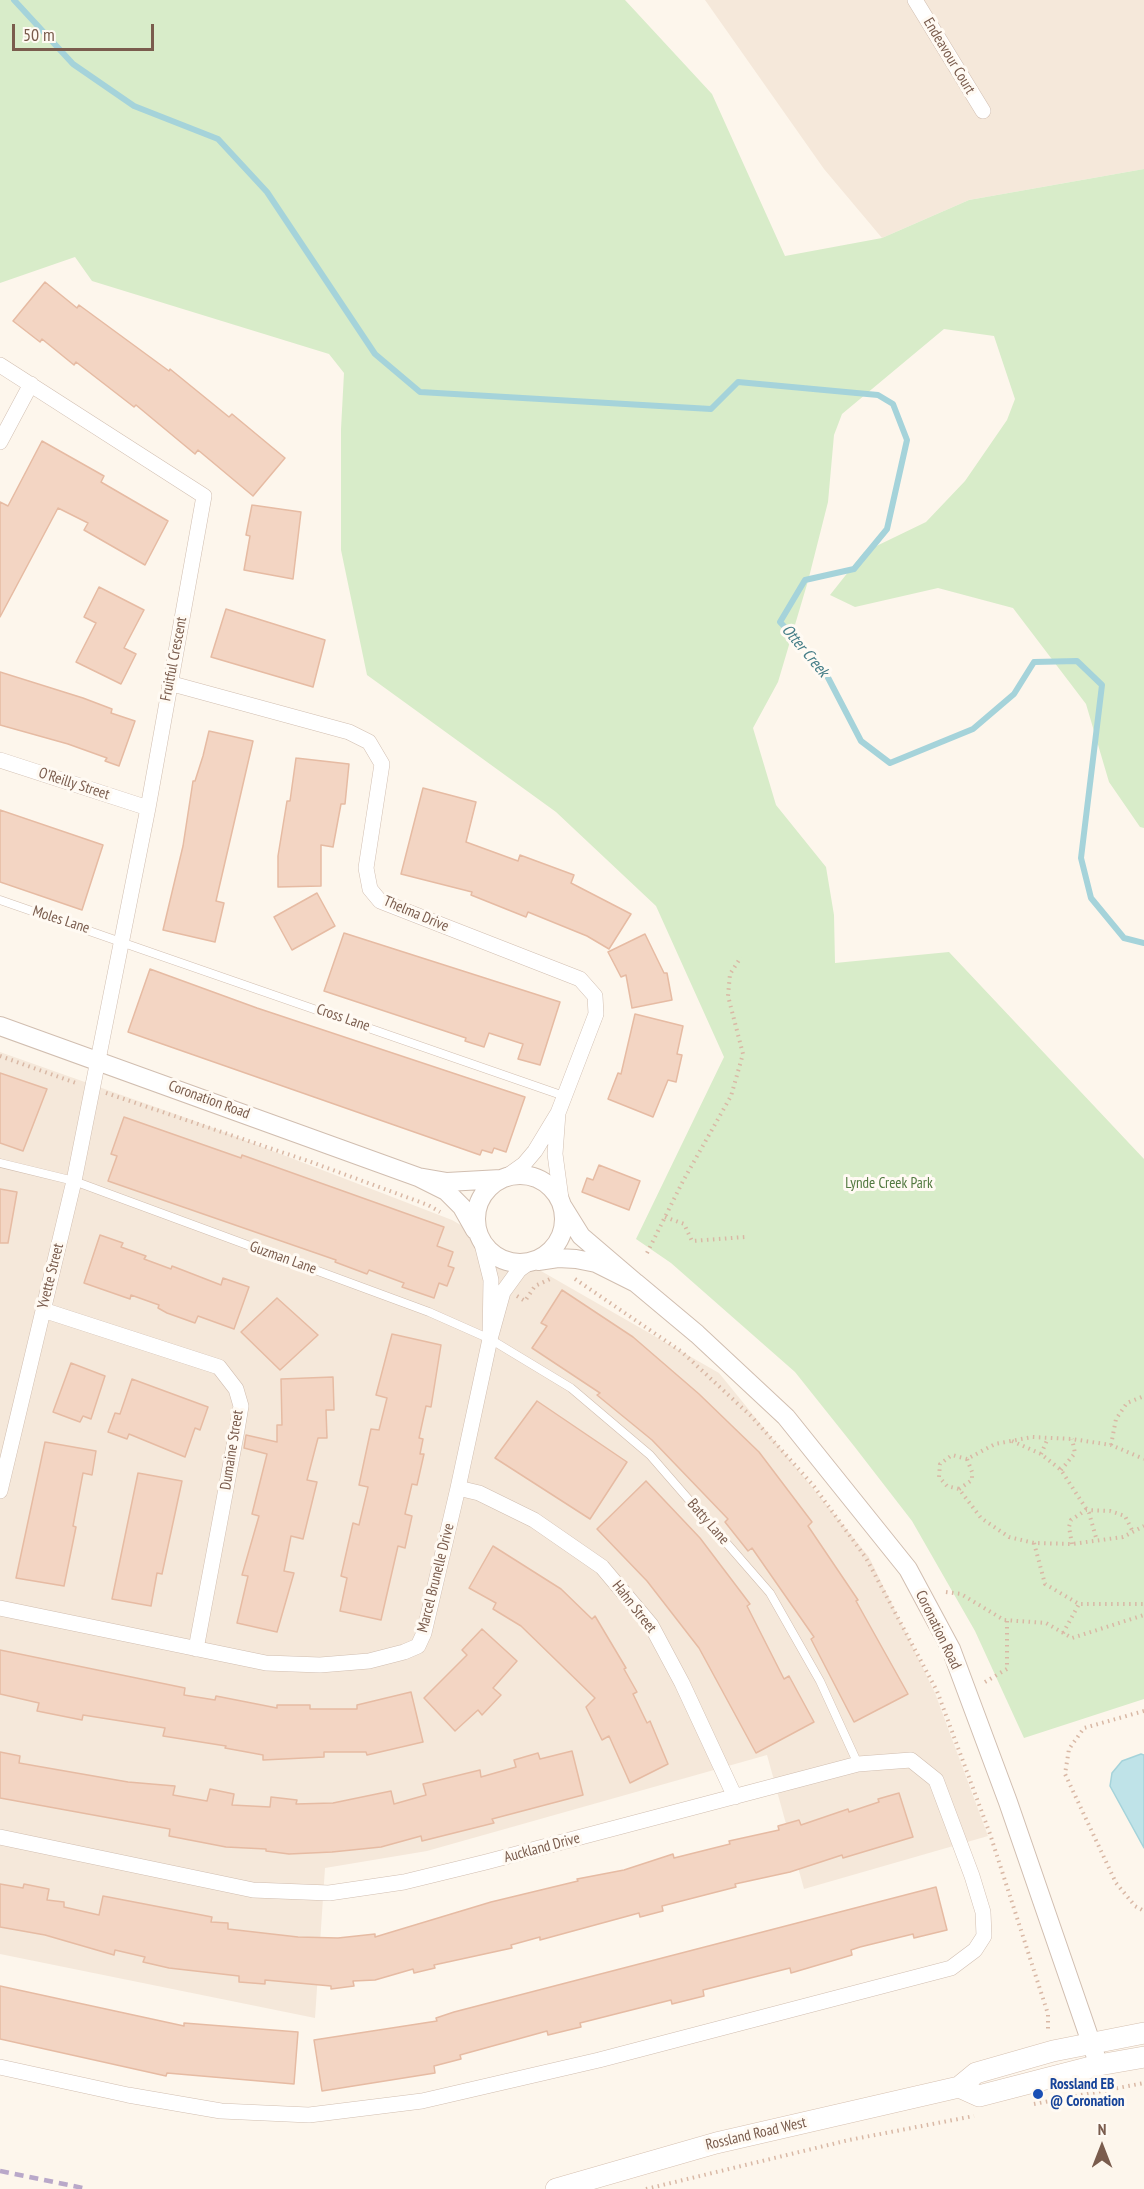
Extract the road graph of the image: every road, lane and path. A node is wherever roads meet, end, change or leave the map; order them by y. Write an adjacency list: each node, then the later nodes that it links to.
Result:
1 (915, 0): 2 (street, Endeavour Court)
2 (983, 111)
3 (0, 365): 4 (street, Fruitful Crescent)
4 (31, 384): 5 (street); 6 (street, Fruitful Crescent)
5 (0, 442)
6 (169, 683): 8 (street, Fruitful Crescent); 16 (street, Thelma Drive)
7 (0, 760): 8 (street, O'Reilly Street)
8 (148, 808): 10 (street, Fruitful Crescent)
9 (0, 900): 10 (lane, Moles Lane)
10 (122, 941): 14 (street, Fruitful Crescent); 16 (lane, Cross Lane)
11 (741, 957): 25 (path)
12 (0, 1026): 14 (street, Coronation Road)
13 (0, 1056): 15 (path)
14 (99, 1060): 20 (street, Coronation Road); 22 (street, Yvette Street)
15 (66, 1079)
16 (564, 1096): 18 (street)
17 (118, 1097): 24 (path)
18 (558, 1113): 21 (street); 23 (street)
19 (0, 1163): 22 (lane, Guzman Lane)
20 (418, 1177): 21 (street, Coronation Road); 27 (street, Coronation Road)
21 (502, 1179): 23 (street); 27 (street)
22 (74, 1181): 34 (street, Yvette Street); 35 (lane, Guzman Lane)
23 (562, 1206): 29 (street); 32 (street, Coronation Road)
24 (443, 1214)
25 (665, 1217): 26 (path); 28 (path)
26 (745, 1237)
27 (481, 1240): 29 (street); 35 (street, Marcel Brunelle Drive)
28 (647, 1253)
29 (530, 1262): 32 (street, Coronation Road); 35 (street, Marcel Brunelle Drive)
30 (555, 1278): 33 (path)
31 (571, 1278): 68 (path)
32 (636, 1283): 70 (street, Coronation Road)
33 (516, 1296)
34 (43, 1310): 47 (street, Yvette Street); 61 (street, Dumaine Street)
35 (490, 1339): 45 (street, Marcel Brunelle Drive); 64 (lane, Batty Lane)
36 (1144, 1396): 40 (path)
37 (1048, 1438): 38 (path); 39 (path); 41 (path)
38 (1072, 1439): 40 (path); 44 (path)
39 (1012, 1441): 41 (path); 42 (path)
40 (1111, 1445): 43 (path)
41 (1041, 1454): 44 (path)
42 (967, 1459): 46 (path); 46 (path)
43 (1144, 1459)
44 (1061, 1470): 48 (path)
45 (458, 1488): 61 (street, Marcel Brunelle Drive); 65 (street, Hahn Street)
46 (958, 1489): 52 (path)
47 (0, 1491)
48 (1086, 1510): 50 (path); 51 (path); 53 (path)
49 (1144, 1526): 50 (path)
50 (1133, 1532): 51 (path)
51 (1097, 1541): 53 (path)
52 (1034, 1543): 53 (path); 55 (path)
53 (1072, 1544)
54 (946, 1592): 59 (path)
55 (1079, 1604): 56 (path); 60 (path)
56 (1144, 1604)
57 (0, 1608): 61 (street, Marcel Brunelle Drive)
58 (1144, 1615): 60 (path)
59 (1007, 1620): 60 (path); 62 (path)
60 (1063, 1633)
61 (196, 1649)
62 (985, 1682)
63 (1144, 1711): 67 (path)
64 (858, 1764): 65 (street, Auckland Drive); 73 (street, Auckland Drive)
65 (735, 1797): 66 (street, Auckland Drive)
66 (0, 1838)
67 (1144, 1911)
68 (1048, 2030)
69 (1144, 2033): 70 (main road, Rossland Road West)
70 (1092, 2043): 72 (street, Coronation Road); 75 (main road, Rossland Road West)
71 (1144, 2057): 72 (main road, Rossland Road West)
72 (1099, 2065): 75 (main road, Rossland Road West)
73 (0, 2067)
74 (1144, 2083): 76 (path)
75 (959, 2087): 78 (main road, Rossland Road West)
76 (1029, 2105)
77 (984, 2114): 79 (path)
78 (556, 2189)
79 (646, 2189)

